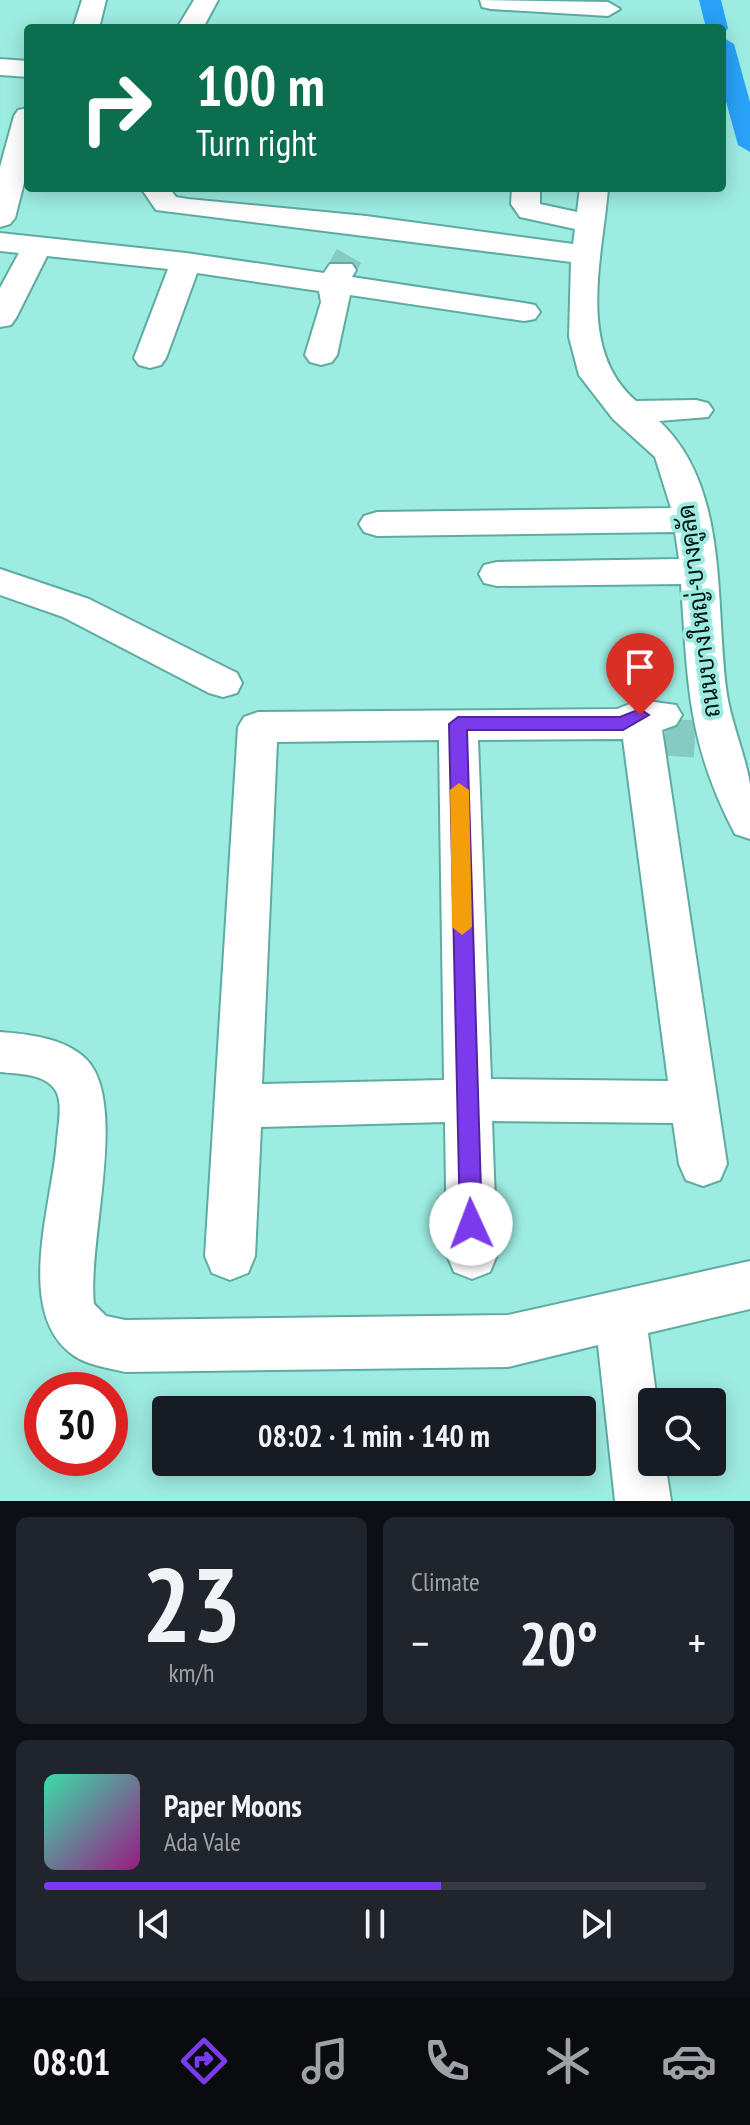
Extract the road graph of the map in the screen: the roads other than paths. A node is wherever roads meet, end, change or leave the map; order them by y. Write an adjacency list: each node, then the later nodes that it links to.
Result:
1 (94, 0): 5 (street)
2 (206, 0): 6 (street)
3 (491, 2): 4 (street)
4 (608, 10)
5 (87, 24)
6 (192, 24)
7 (0, 67): 8 (street)
8 (24, 69)
9 (24, 131): 13 (street)
10 (158, 192): 18 (street)
11 (526, 192): 14 (street)
12 (594, 192): 14 (street, ถนนบางใหญ่-บางคูลัด)
13 (0, 218)
14 (589, 240): 18 (street); 24 (street, ถนนบางใหญ่-บางคูลัด)
15 (0, 242): 16 (street)
16 (36, 248): 17 (street); 20 (street)
17 (186, 262): 18 (street); 22 (street)
18 (355, 264): 19 (street); 21 (street)
19 (524, 312)
20 (0, 318)
21 (321, 355)
22 (150, 358)
23 (696, 410): 24 (street)
24 (625, 412): 25 (street, ถนนบางใหญ่-บางคูลัด)
25 (689, 520): 26 (street); 27 (street, ถนนบางใหญ่-บางคูลัด)
26 (377, 524)
27 (696, 571): 28 (street); 32 (street, ถนนบางใหญ่-บางคูลัด)
28 (497, 574)
29 (8, 589): 30 (street)
30 (223, 683)
31 (458, 724): 32 (street); 35 (street); 37 (street)
32 (672, 726): 33 (street, ถนนบางใหญ่-บางคูลัด); 36 (street)
33 (750, 823)
34 (0, 1052): 42 (street)
35 (466, 1100): 36 (street); 37 (street); 39 (street)
36 (695, 1102): 38 (street)
37 (240, 1106): 40 (street)
38 (703, 1164)
39 (472, 1255)
40 (230, 1256)
41 (750, 1285): 42 (street)
42 (620, 1315): 43 (street)
43 (643, 1501)

